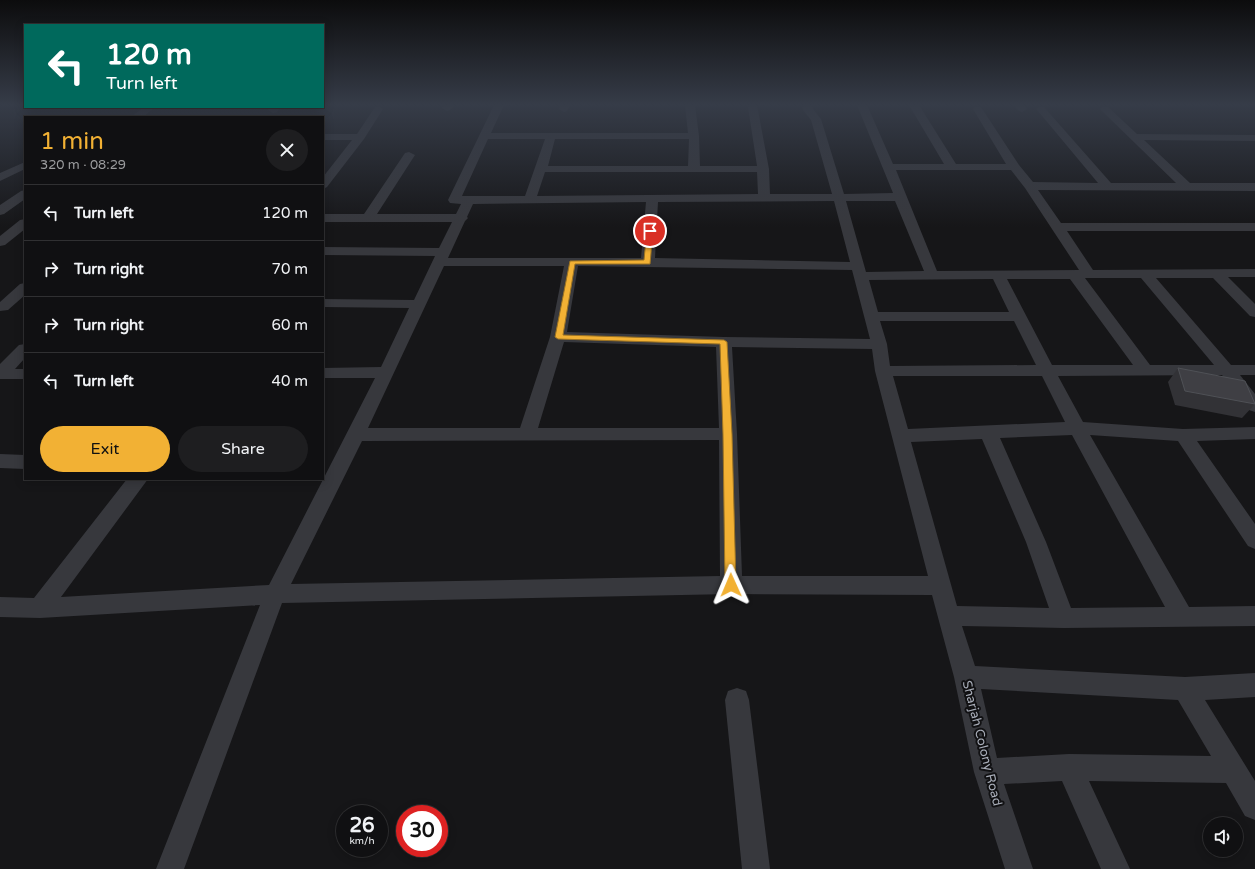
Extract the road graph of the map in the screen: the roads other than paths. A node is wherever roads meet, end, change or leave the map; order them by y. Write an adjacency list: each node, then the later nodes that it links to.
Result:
1 (353, 146): 14 (street)
2 (482, 146): 34 (street)
3 (548, 146): 19 (street)
4 (694, 146): 20 (street)
5 (759, 146): 21 (street)
6 (824, 146): 32 (street, Sharjah Colony Road)
7 (880, 146): 16 (street)
8 (939, 146): 17 (street)
9 (999, 146): 18 (street)
10 (1072, 146): 25 (street)
11 (1143, 146): 26 (street)
12 (409, 155): 40 (street)
13 (329, 162): 14 (street)
14 (341, 162): 23 (street)
15 (24, 166): 22 (street)
16 (890, 167): 17 (street); 30 (street)
17 (952, 167): 18 (street)
18 (1014, 167): 24 (street)
19 (541, 169): 20 (street); 35 (street)
20 (694, 169): 21 (street)
21 (763, 169): 31 (street)
22 (0, 178)
23 (324, 184)
24 (1030, 186): 25 (street); 43 (street)
25 (1107, 186): 26 (street)
26 (1187, 186): 28 (street)
27 (24, 187): 36 (street)
28 (1255, 187)
29 (24, 195): 37 (street)
30 (900, 197): 32 (street); 56 (street)
31 (764, 198): 32 (street); 33 (street)
32 (839, 198): 50 (street, Sharjah Colony Road)
33 (652, 199): 35 (street); 49 (street)
34 (462, 200): 35 (street); 41 (street)
35 (529, 200)
36 (0, 202)
37 (0, 212): 38 (street)
38 (24, 214)
39 (324, 218): 40 (street)
40 (368, 218): 41 (street)
41 (462, 218): 47 (street)
42 (24, 224): 45 (street)
43 (1057, 227): 44 (street); 54 (street)
44 (1255, 227)
45 (0, 242)
46 (324, 251): 47 (street)
47 (443, 257): 48 (street); 59 (street)
48 (572, 262): 49 (street); 65 (street)
49 (648, 262): 50 (street)
50 (858, 271): 56 (street); 64 (street, Sharjah Colony Road)
51 (1216, 273): 52 (street); 55 (street); 62 (street)
52 (1255, 273)
53 (997, 274): 54 (street); 56 (street); 63 (street)
54 (1082, 274): 55 (street); 69 (street)
55 (1145, 274): 70 (street)
56 (932, 275)
57 (24, 288): 61 (street)
58 (324, 303): 59 (street)
59 (418, 304): 74 (street)
60 (24, 306): 61 (street)
61 (2, 307)
62 (1255, 313)
63 (1019, 316): 64 (street); 73 (street)
64 (872, 317): 67 (street, Sharjah Colony Road)
65 (558, 337): 66 (street); 82 (street)
66 (724, 342): 67 (street); 83 (street)
67 (879, 344): 72 (street, Sharjah Colony Road)
68 (24, 351): 76 (street)
69 (1144, 370): 70 (street); 73 (street)
70 (1227, 370): 71 (street); 78 (street)
71 (1255, 370)
72 (884, 371): 73 (street); 86 (street, Sharjah Colony Road)
73 (1048, 371): 79 (street)
74 (386, 372): 75 (street); 84 (street)
75 (324, 373)
76 (0, 374): 77 (street)
77 (24, 374)
78 (1255, 406)
79 (1077, 428): 80 (street); 85 (street); 97 (street)
80 (988, 432): 86 (street); 99 (street)
81 (1255, 433): 85 (street)
82 (527, 434): 83 (street); 84 (street)
83 (728, 434): 91 (street)
84 (356, 435): 93 (street)
85 (1183, 435): 90 (street)
86 (901, 436): 92 (street, Sharjah Colony Road)
87 (0, 462): 88 (street)
88 (24, 462)
89 (137, 480): 95 (street)
90 (1255, 540)
91 (731, 585): 92 (street); 93 (street)
92 (941, 586): 96 (street, Sharjah Colony Road)
93 (275, 594): 95 (street); 108 (street)
94 (0, 607): 95 (street)
95 (40, 608)
96 (948, 616): 99 (street); 100 (street, Sharjah Colony Road)
97 (1182, 616): 98 (street); 99 (street)
98 (1255, 616)
99 (1064, 618)
100 (966, 677): 102 (street); 106 (street, Sharjah Colony Road)
101 (1255, 685): 102 (street)
102 (1185, 689): 105 (street)
103 (737, 700): 109 (street)
104 (1069, 767): 105 (street); 106 (street); 111 (street)
105 (1234, 770): 107 (street)
106 (987, 772): 110 (street, Sharjah Colony Road)
107 (1255, 806)
108 (170, 869)
109 (756, 869)
110 (1019, 869)
111 (1116, 869)

